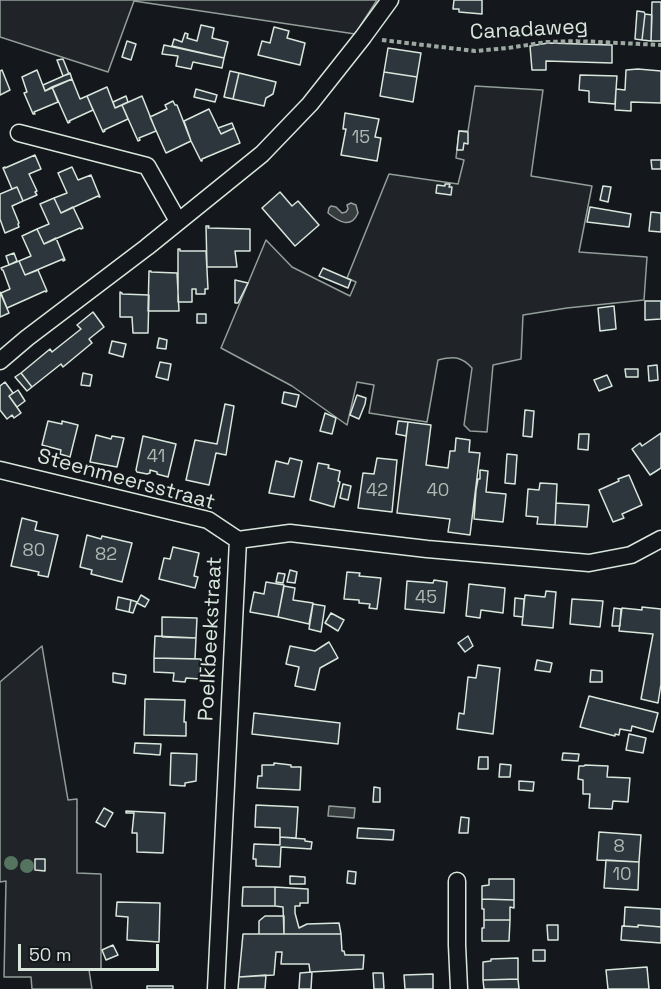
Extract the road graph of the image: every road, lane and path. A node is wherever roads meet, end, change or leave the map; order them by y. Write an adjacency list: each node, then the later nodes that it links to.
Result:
1 (390, 0): 2 (street)
2 (363, 37): 3 (path, Canadaweg); 5 (street)
3 (661, 45)
4 (19, 134): 5 (street)
5 (178, 222): 6 (street)
6 (0, 361)
7 (0, 470): 9 (street, Steenmeersstraat)
8 (661, 539): 9 (street, Poelkbeekstraat)
9 (238, 540): 11 (street, Poelkbeekstraat)
10 (457, 881): 12 (street)
11 (216, 989)
12 (459, 989)

